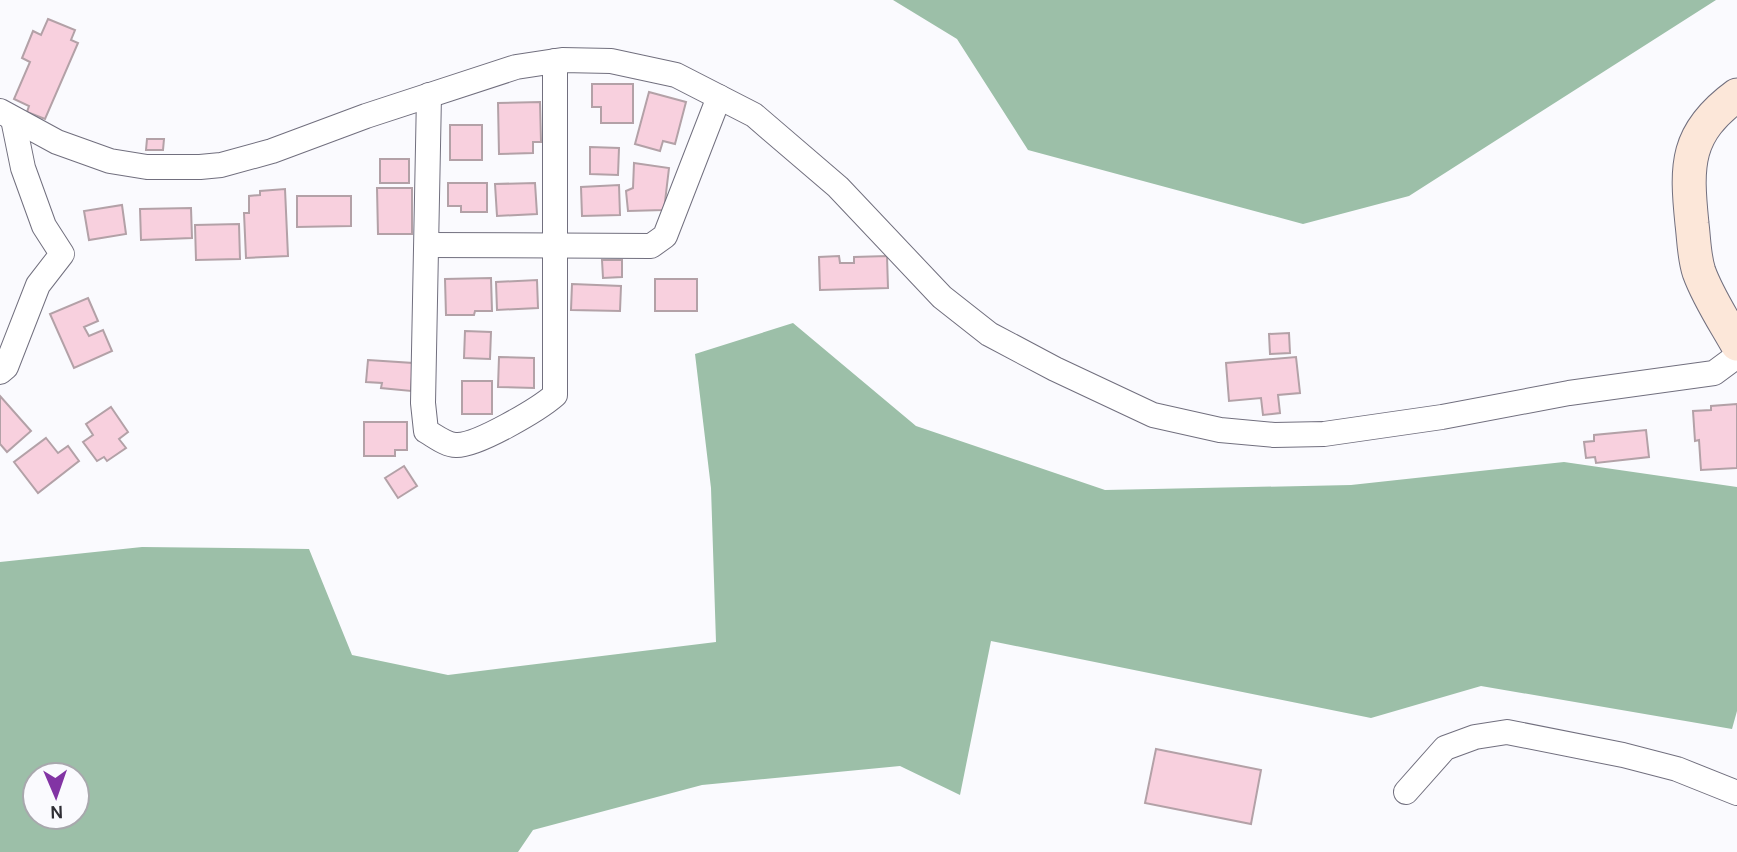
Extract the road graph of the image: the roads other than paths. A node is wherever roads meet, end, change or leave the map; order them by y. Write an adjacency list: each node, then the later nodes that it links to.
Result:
1 (555, 61): 3 (street); 4 (street); 7 (street)
2 (1737, 95): 8 (street)
3 (429, 96): 5 (street); 6 (street)
4 (719, 97): 7 (street); 9 (street)
5 (7, 115): 10 (street)
6 (426, 245): 7 (street); 7 (street)
7 (557, 246)
8 (1737, 344)
9 (1737, 356)
10 (0, 372)
11 (1405, 792): 12 (street)
12 (1737, 793)

